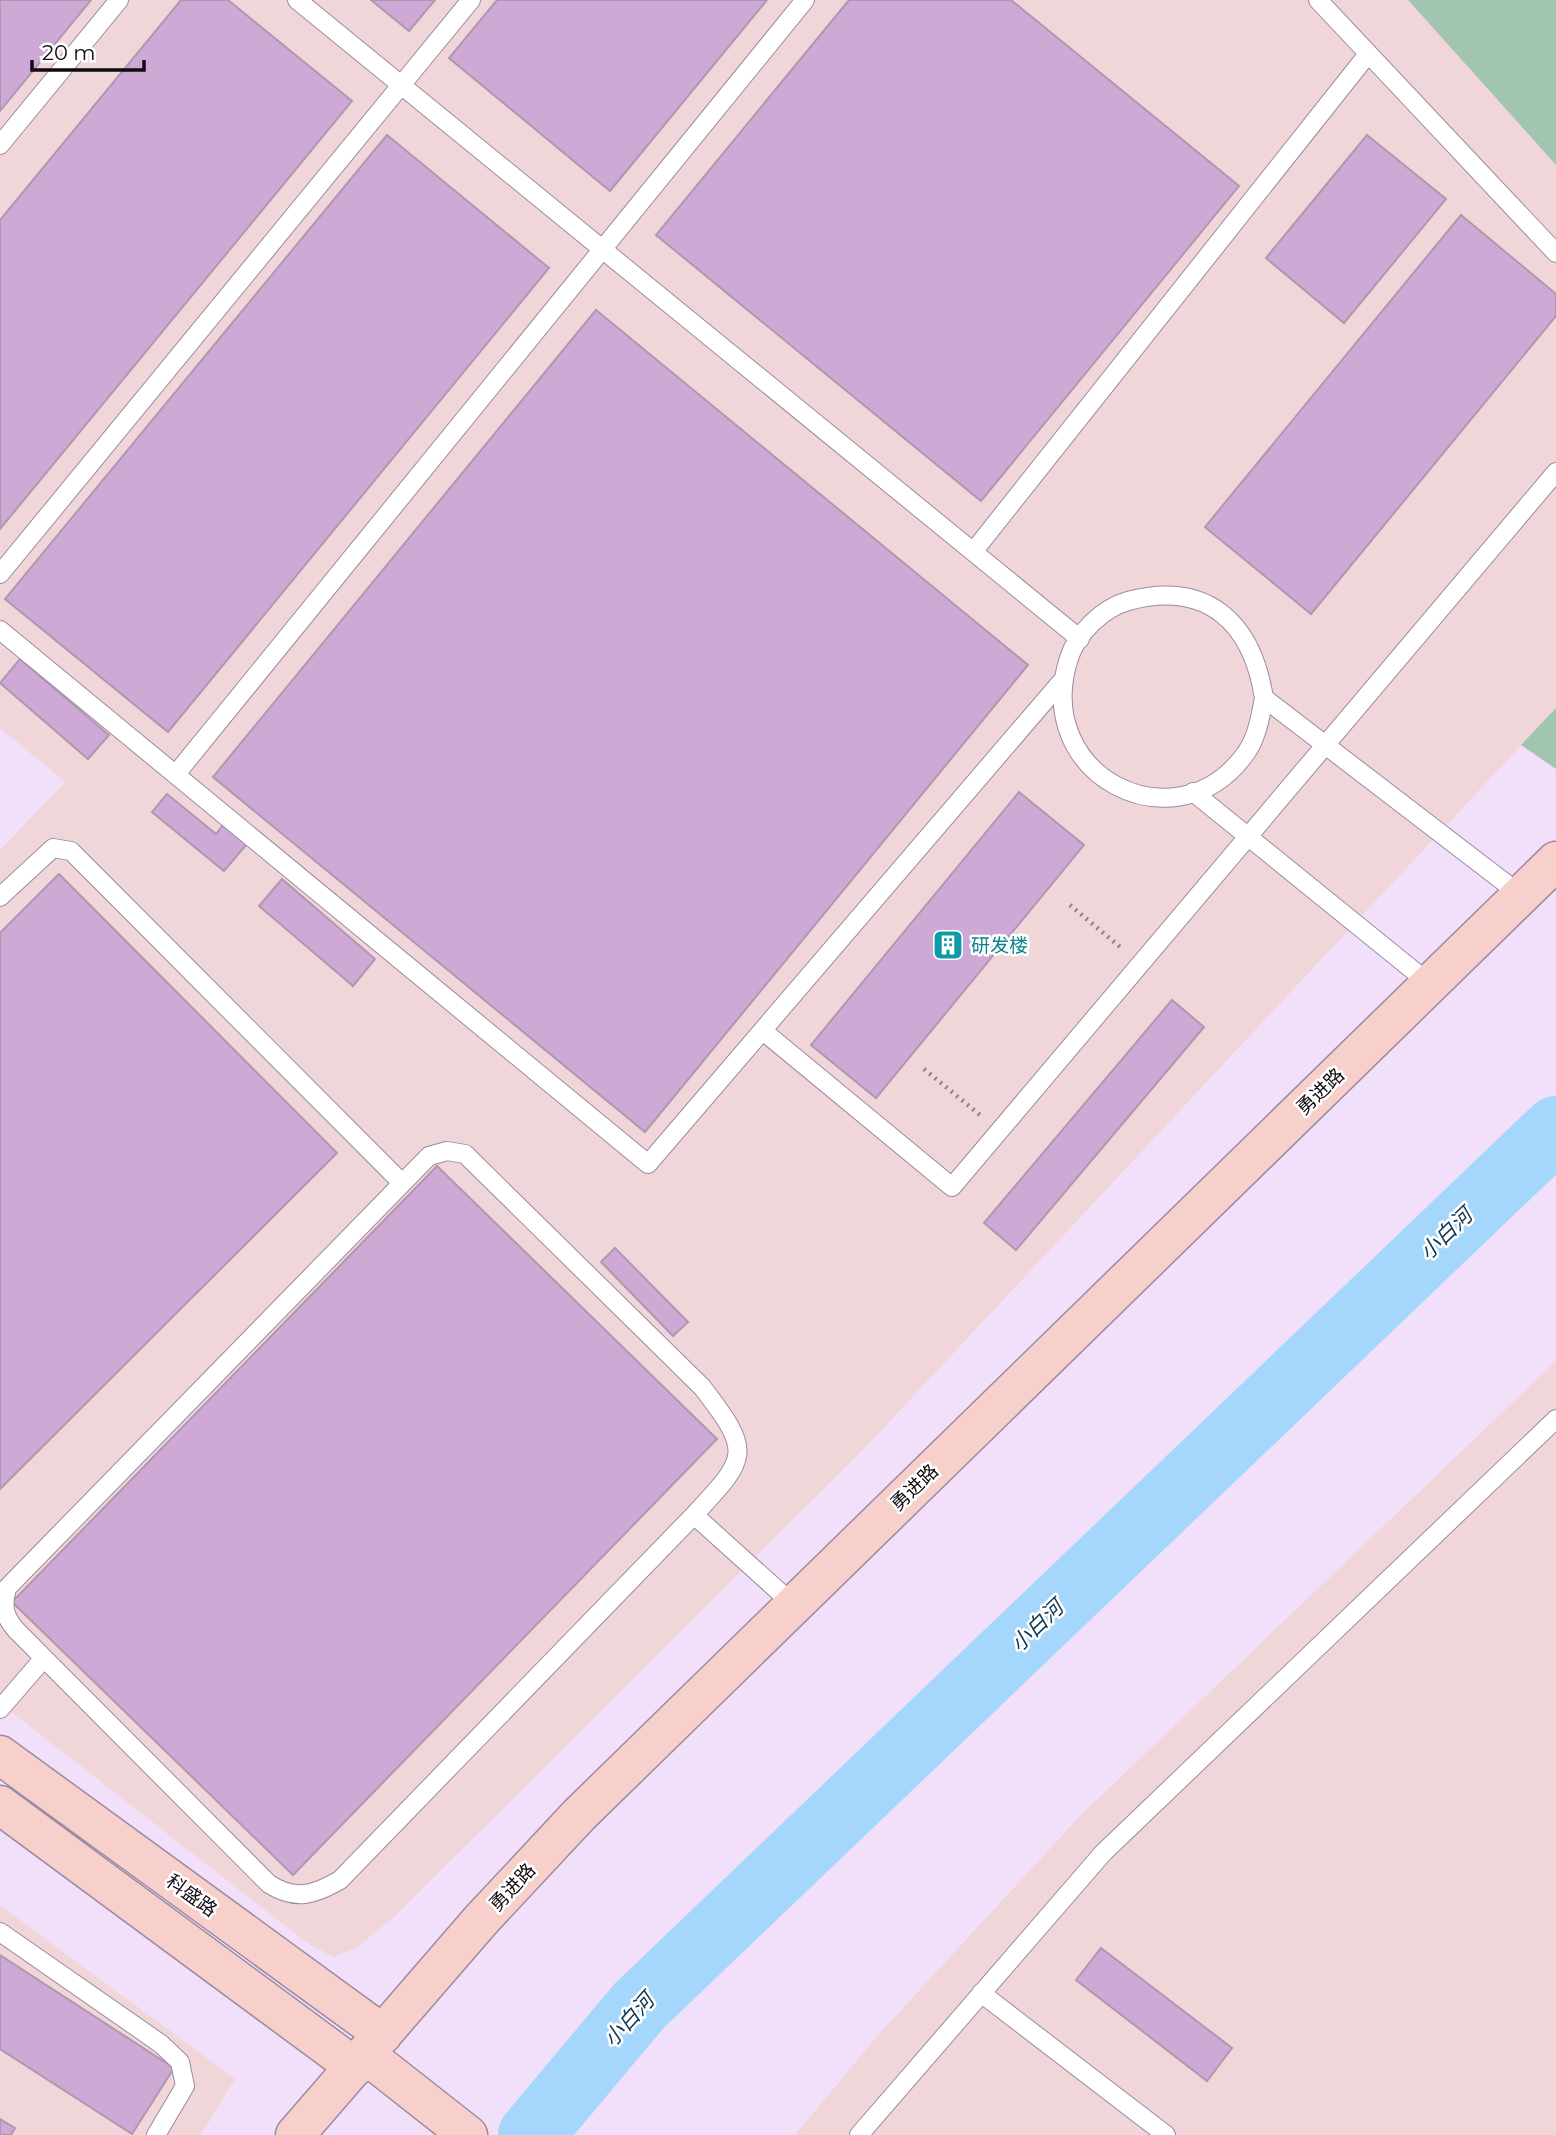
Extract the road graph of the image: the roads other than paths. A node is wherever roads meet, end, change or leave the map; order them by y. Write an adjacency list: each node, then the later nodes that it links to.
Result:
1 (119, 0): 8 (lane)
2 (297, 0): 7 (lane)
3 (471, 0): 7 (lane)
4 (805, 0): 9 (lane)
5 (1318, 0): 6 (lane)
6 (1368, 54): 10 (lane); 12 (lane)
7 (401, 85): 9 (lane); 13 (lane)
8 (0, 145)
9 (603, 249): 12 (lane); 19 (lane)
10 (1556, 253)
11 (1556, 472): 18 (lane)
12 (973, 552): 15 (lane)
13 (0, 574)
14 (0, 629): 19 (lane)
15 (1080, 639): 16 (lane); 17 (lane)
16 (1062, 682): 20 (lane); 26 (lane)
17 (1264, 698): 18 (lane); 20 (lane)
18 (1326, 745): 21 (lane); 23 (lane)
19 (176, 774): 26 (lane)
20 (1192, 792): 21 (lane)
21 (1248, 837): 25 (lane); 26 (lane)
22 (1556, 861): 23 (street, 勇进路)
23 (1521, 895): 25 (street, 勇进路)
24 (0, 897): 27 (lane)
25 (1430, 984): 30 (street, 勇进路)
26 (763, 1031)
27 (402, 1183): 29 (lane); 31 (lane)
28 (1556, 1419): 37 (lane)
29 (694, 1515): 30 (lane); 32 (lane)
30 (794, 1605): 38 (street, 勇进路)
31 (3, 1619): 32 (lane)
32 (44, 1658): 33 (lane)
33 (0, 1709)
34 (0, 1755): 38 (street, 科盛路)
35 (0, 1805): 38 (street, 科盛路)
36 (0, 1932): 39 (lane)
37 (981, 1993): 42 (lane); 43 (lane)
38 (367, 2052): 40 (street, 勇进路); 41 (street, 科盛路)
39 (156, 2135)
40 (295, 2135)
41 (468, 2135)
42 (859, 2135)
43 (1166, 2135)

